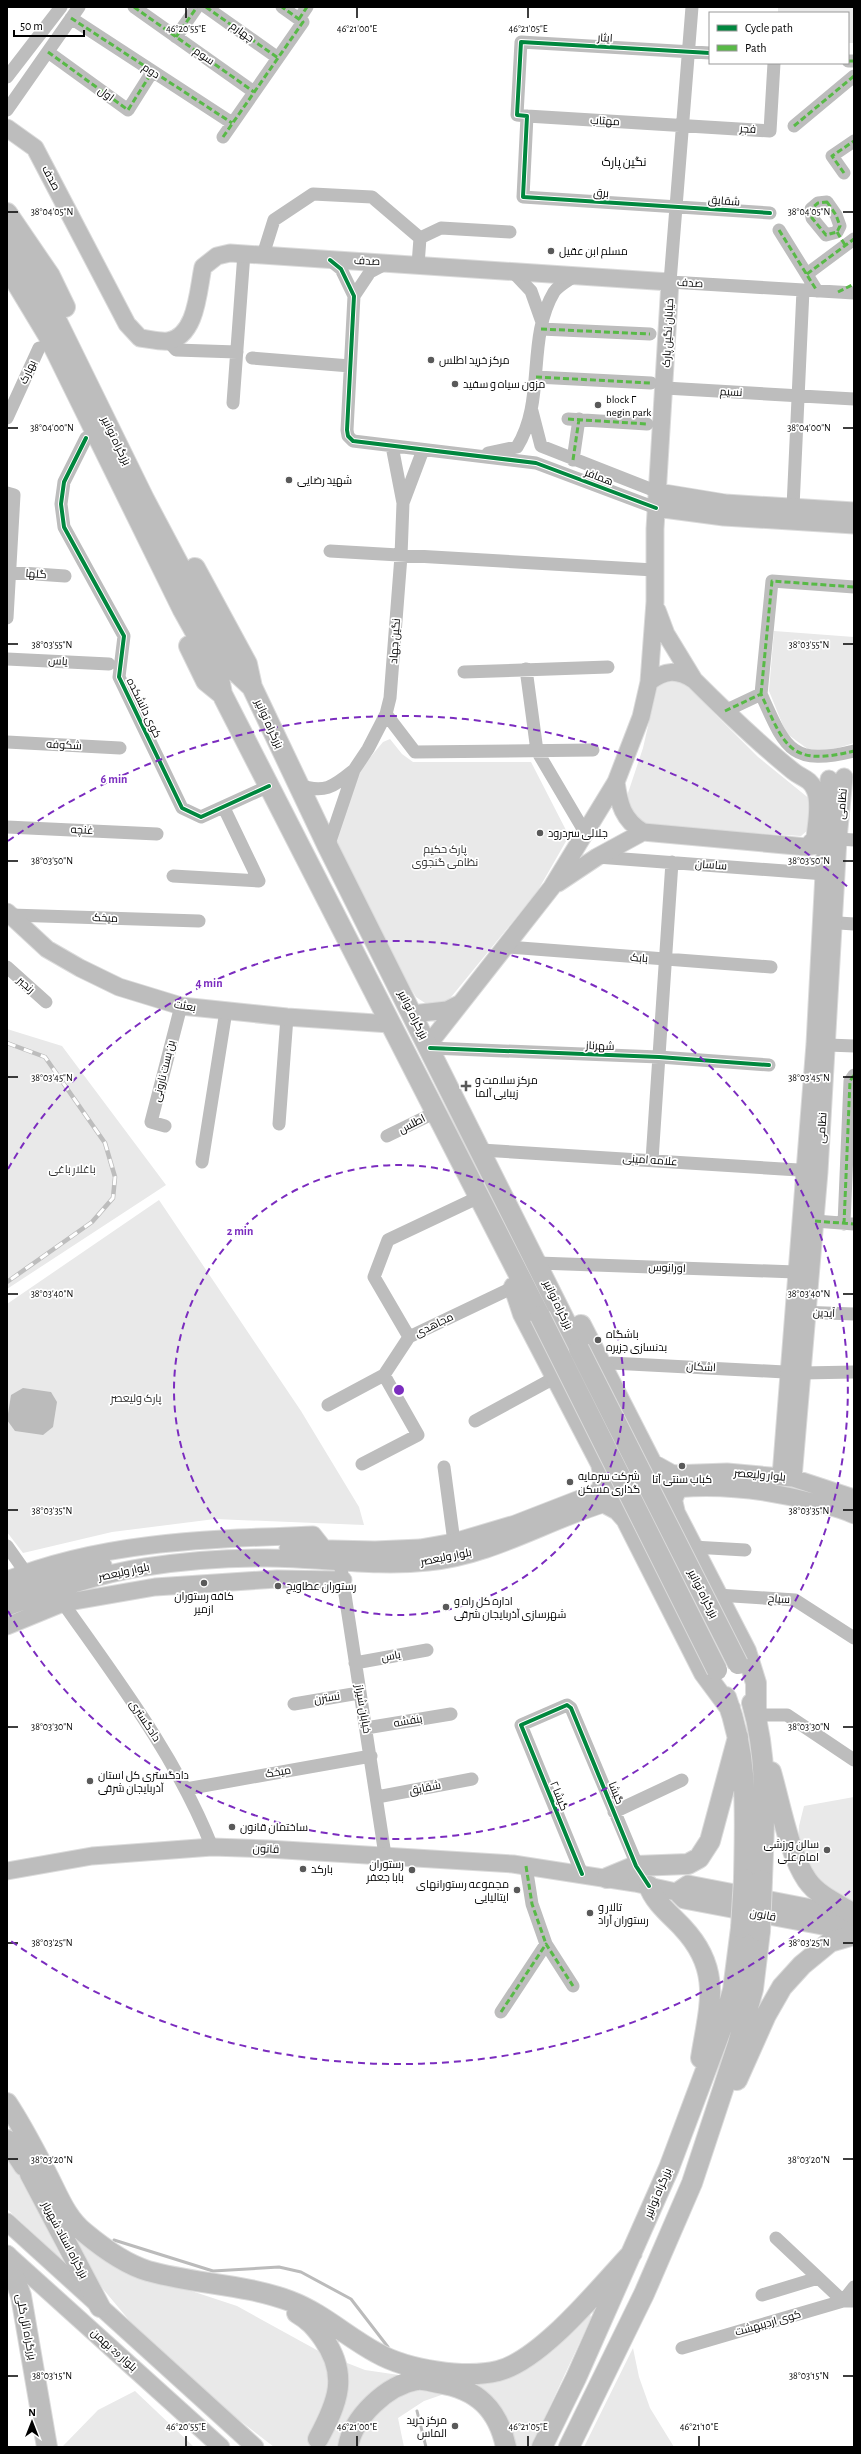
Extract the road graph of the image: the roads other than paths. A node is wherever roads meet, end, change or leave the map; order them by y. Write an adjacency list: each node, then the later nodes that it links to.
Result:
1 (61, 7): 19 (street)
2 (79, 7): 9 (street)
3 (134, 7): 11 (street, سوم)
4 (197, 7): 11 (street)
5 (206, 7): 15 (street, چهارم)
6 (282, 7): 10 (street)
7 (308, 7): 10 (street)
8 (692, 7): 13 (street, خیابان نگین پارک)
9 (71, 18): 12 (street); 17 (street, دوم)
10 (301, 20): 15 (street)
11 (176, 37): 20 (street, سوم)
12 (48, 52): 17 (street, اول); 21 (street)
13 (688, 52): 14 (street, ایثار); 22 (street, ایثار); 24 (street, خیابان نگین پارک)
14 (709, 53)
15 (278, 58): 20 (street)
16 (774, 64): 24 (street, فجر)
17 (152, 72): 23 (street, دوم)
18 (854, 76): 25 (street)
19 (7, 77)
20 (254, 92): 23 (street)
21 (7, 110)
22 (527, 116): 24 (street, مهتاب); 30 (street, برق)
23 (232, 123): 27 (street)
24 (682, 125): 30 (street, خیابان نگین پارک)
25 (794, 126)
26 (9, 132): 58 (main road, صدف)
27 (223, 136)
28 (854, 141): 29 (street)
29 (844, 174)
30 (677, 207): 32 (street, شقایق); 48 (street, خیابان نگین پارک)
31 (7, 213): 98 (highway)
32 (770, 213)
33 (779, 230): 46 (street)
34 (510, 232): 36 (street)
35 (837, 232): 38 (street)
36 (420, 238): 40 (street); 43 (street)
37 (10, 242): 98 (highway, بزرگراه توانیر)
38 (850, 242): 46 (street)
39 (244, 253): 40 (main road, صدف); 58 (main road, صدف); 60 (street)
40 (264, 255): 41 (main road, صدف)
41 (330, 260): 42 (main road, صدف); 55 (street)
42 (388, 262): 43 (main road, صدف); 55 (street)
43 (418, 265): 45 (main road, صدف)
44 (7, 267): 99 (highway, بزرگراه توانیر)
45 (514, 273): 47 (main road, صدف); 56 (street)
46 (807, 274): 52 (street)
47 (573, 277): 48 (main road, صدف); 56 (street)
48 (670, 282): 51 (street, صدف); 64 (main road, خیابان نگین پارک)
49 (854, 284): 53 (street)
50 (7, 290): 59 (highway)
51 (803, 290): 52 (street, صدف); 65 (street)
52 (817, 291): 53 (street, صدف)
53 (838, 292): 54 (street, صدف)
54 (854, 293)
55 (354, 296): 62 (street)
56 (542, 326): 57 (street); 63 (street)
57 (650, 334)
58 (168, 341): 60 (street)
59 (39, 348): 69 (street, بهارک); 71 (highway)
60 (237, 352): 67 (street)
61 (252, 358): 62 (street)
62 (350, 366): 72 (street)
63 (536, 377): 64 (street, نسیم); 68 (street)
64 (658, 385): 65 (street, نسیم); 76 (main road, خیابان نگین پارک)
65 (798, 396): 66 (street, نسیم); 81 (street)
66 (854, 399)
67 (233, 402)
68 (531, 407): 74 (street); 75 (street, همافر)
69 (7, 418)
70 (647, 424): 75 (street)
71 (86, 438): 99 (highway); 114 (street, کوی دانشکده)
72 (392, 446): 73 (street); 78 (street)
73 (423, 450): 74 (street); 78 (street)
74 (481, 455): 79 (street, همافر)
75 (573, 460): 76 (street, همافر)
76 (658, 492): 79 (main road, خیابان نگین پارک); 81 (main road, همافر)
77 (10, 494): 86 (street)
78 (403, 503): 84 (street, نگین جهاد)
79 (656, 508): 81 (main road, همافر); 85 (main road, خیابان نگین پارک)
80 (854, 511): 81 (main road, همافر)
81 (793, 514): 82 (main road, همافر)
82 (854, 525)
83 (330, 551): 84 (street)
84 (401, 556): 85 (street); 102 (street, نگین جهاد)
85 (654, 570): 89 (main road, خیابان نگین پارک)
86 (8, 572): 87 (street, گلها); 90 (street)
87 (66, 576)
88 (854, 587): 100 (street)
89 (655, 602): 96 (main road); 97 (main road)
90 (7, 618)
91 (7, 658): 92 (street, یاس)
92 (109, 664)
93 (608, 667): 94 (street)
94 (526, 669): 95 (street); 106 (street)
95 (464, 672)
96 (694, 680): 97 (main road); 101 (main road)
97 (649, 682): 111 (main road)
98 (252, 687): 112 (highway, بزرگراه توانیر)
99 (222, 694): 113 (highway, بزرگراه توانیر)
100 (761, 694): 101 (street); 107 (street)
101 (725, 711): 110 (main road)
102 (386, 714): 106 (street); 108 (street, نگین جهاد)
103 (7, 742): 104 (street, شکوفه)
104 (120, 748)
105 (593, 750): 106 (street)
106 (537, 751): 118 (street)
107 (854, 751)
108 (354, 770): 112 (street); 120 (street)
109 (842, 777): 110 (main road); 119 (main road, نظامی)
110 (807, 778): 121 (main road)
111 (616, 782): 116 (main road); 118 (main road)
112 (298, 785): 120 (highway, بزرگراه توانیر)
113 (269, 786): 114 (street, کوی دانشکده); 141 (highway, بزرگراه توانیر)
114 (224, 808): 125 (street)
115 (7, 827): 117 (street, غنچه)
116 (643, 832): 121 (main road); 122 (main road)
117 (157, 834)
118 (586, 834): 126 (main road)
119 (839, 841): 121 (main road); 124 (main road, نظامی); 129 (main road, نظامی)
120 (328, 847): 139 (highway, بزرگراه توانیر)
121 (807, 847)
122 (597, 857): 123 (street, ساسان); 126 (main road)
123 (672, 862): 124 (street, ساسان); 132 (street)
124 (825, 874): 129 (main road, نظامی)
125 (173, 876)
126 (552, 887): 131 (main road)
127 (9, 913): 128 (street, میخک); 137 (main road, بعثت)
128 (199, 921)
129 (828, 922): 130 (street); 142 (main road, نظامی)
130 (854, 924)
131 (507, 946): 132 (street, بابک); 136 (main road)
132 (666, 960): 134 (street, بابک); 145 (street)
133 (7, 967): 135 (street, رنجبر)
134 (771, 967)
135 (46, 1002)
136 (461, 1003): 139 (main road); 144 (main road)
137 (180, 1006): 138 (main road, بعثت); 150 (street, بن بست نارونی)
138 (226, 1011): 140 (main road, بعثت); 155 (street)
139 (412, 1014): 144 (highway, بزرگراه توانیر)
140 (287, 1017): 141 (main road, بعثت); 149 (street)
141 (390, 1024): 148 (highway, بزرگراه توانیر)
142 (821, 1044): 143 (street); 156 (main road, نظامی)
143 (854, 1046)
144 (429, 1047): 145 (street, شهرناز); 153 (highway, بزرگراه توانیر)
145 (659, 1057): 146 (street, شهرناز); 154 (street)
146 (769, 1065)
147 (854, 1075): 151 (street)
148 (436, 1112): 152 (street, اطلس); 158 (highway, بزرگراه توانیر)
149 (279, 1124)
150 (165, 1126)
151 (851, 1127): 157 (street)
152 (387, 1136)
153 (481, 1150): 154 (street, علامه امینی); 163 (highway, بزرگراه توانیر)
154 (652, 1160): 156 (street, علامه امینی)
155 (202, 1162)
156 (811, 1171): 159 (main road, نظامی); 162 (main road, نظامی)
157 (850, 1173): 160 (street)
158 (479, 1197): 161 (highway, بزرگراه توانیر); 167 (street)
159 (815, 1221): 160 (street); 162 (main road, نظامی)
160 (849, 1224)
161 (505, 1252): 164 (highway); 204 (highway, بزرگراه توانیر, bridge)
162 (801, 1266): 163 (street, اورانوس); 165 (main road, نظامی)
163 (540, 1267): 175 (highway); 206 (highway, بزرگراه توانیر, bridge)
164 (514, 1286): 167 (street, مجاهدی); 172 (highway)
165 (801, 1312): 166 (street, آیدین); 170 (main road, نظامی)
166 (854, 1314)
167 (409, 1337): 171 (street, مجاهدی)
168 (611, 1363): 170 (street, اشکان)
169 (854, 1372): 170 (street, اشکان)
170 (796, 1373): 179 (main road, نظامی)
171 (384, 1375): 173 (street, مجاهدی); 176 (street)
172 (556, 1377): 174 (street); 177 (highway)
173 (328, 1405)
174 (475, 1421)
175 (641, 1446): 177 (highway); 180 (highway)
176 (362, 1464)
177 (601, 1464): 181 (highway)
178 (444, 1467): 186 (street)
179 (787, 1477): 180 (main road, بلوار ولیعصر); 182 (main road, بلوار ولیعصر)
180 (673, 1481): 181 (main road, بلوار ولیعصر); 183 (highway); 184 (main road, بلوار ولیعصر)
181 (603, 1496): 185 (highway); 186 (main road, بلوار ولیعصر); 190 (main road, بلوار ولیعصر)
182 (854, 1498)
183 (675, 1513): 185 (highway); 188 (highway)
184 (854, 1515)
185 (633, 1533): 204 (highway)
186 (454, 1542): 191 (main road, بلوار ولیعصر)
187 (7, 1546): 191 (street)
188 (693, 1547): 189 (street); 195 (highway)
189 (745, 1550)
190 (340, 1562): 193 (street, خیابان شیراز); 197 (main road, بلوار ولیعصر)
191 (30, 1577): 192 (main road); 194 (main road, بلوار ولیعصر)
192 (7, 1580)
193 (343, 1580): 196 (main road); 201 (street, خیابان شیراز)
194 (7, 1592)
195 (717, 1595): 199 (street, سیاح); 206 (highway)
196 (63, 1603): 198 (main road); 215 (street, دادگستری)
197 (7, 1607)
198 (7, 1626)
199 (854, 1638)
200 (427, 1650): 201 (street, یاس)
201 (356, 1663): 202 (street, خیابان شیراز)
202 (359, 1693): 203 (street, نسترن); 208 (street, خیابان شیراز)
203 (294, 1704)
204 (730, 1708): 209 (highway, بزرگراه توانیر)
205 (451, 1714): 208 (street, بنفشه)
206 (756, 1715): 210 (highway, بزرگراه توانیر); 212 (street)
207 (521, 1725): 217 (street, گیشا); 223 (street, گیشا ۲)
208 (366, 1728): 211 (street, خیابان شیراز)
209 (738, 1737): 221 (highway); 225 (highway, بزرگراه توانیر)
210 (761, 1738): 225 (highway, بزرگراه توانیر); 228 (highway)
211 (371, 1756): 215 (street, میخک); 216 (street, خیابان شیراز)
212 (854, 1760)
213 (472, 1779): 216 (street, شقایق)
214 (682, 1780): 217 (street)
215 (186, 1789): 218 (street, دادگستری)
216 (377, 1797): 219 (street, خیابان شیراز)
217 (614, 1812): 221 (street, گیشا)
218 (212, 1847): 219 (main road, قانون); 222 (main road, قانون)
219 (385, 1855): 220 (main road, قانون)
220 (526, 1866): 223 (main road, قانون); 232 (street)
221 (636, 1866): 224 (highway); 226 (street, گیشا)
222 (7, 1871)
223 (582, 1874): 224 (main road, قانون)
224 (607, 1878): 226 (main road, قانون)
225 (753, 1879): 229 (highway, bridge)
226 (649, 1886): 227 (main road, قانون); 235 (highway)
227 (676, 1892): 228 (main road, قانون); 230 (main road, قانون)
228 (854, 1915)
229 (750, 1930): 235 (highway, بزرگراه توانیر); 237 (highway)
230 (854, 1932)
231 (854, 1935): 237 (highway)
232 (546, 1944): 233 (street); 234 (street)
233 (573, 1986)
234 (501, 2012)
235 (693, 2100): 242 (highway, بزرگراه توانیر)
236 (7, 2104): 239 (highway, بزرگراه استاد شهریار); 246 (highway)
237 (715, 2114): 259 (highway)
238 (7, 2140): 239 (highway, بزرگراه استاد شهریار)
239 (30, 2174): 249 (highway, بزرگراه استاد شهریار)
240 (7, 2222): 249 (main road, بلوار 29 بهمن)
241 (776, 2238): 244 (street)
242 (632, 2253): 246 (highway); 258 (highway, بزرگراه توانیر)
243 (7, 2255): 253 (highway, بزرگراه ائل گلی); 254 (main road, بلوار 29 بهمن)
244 (818, 2278): 247 (street); 248 (street)
245 (854, 2287): 248 (street)
246 (261, 2293): 252 (highway)
247 (762, 2295)
248 (849, 2301): 250 (street, کوی اردیبهشت)
249 (100, 2307): 255 (main road, بلوار 29 بهمن)
250 (682, 2348)
251 (418, 2380): 252 (highway); 256 (highway); 257 (highway)
252 (314, 2443)
253 (47, 2447)
254 (221, 2447)
255 (255, 2447)
256 (348, 2447)
257 (506, 2447)
258 (542, 2447)
259 (569, 2447)

